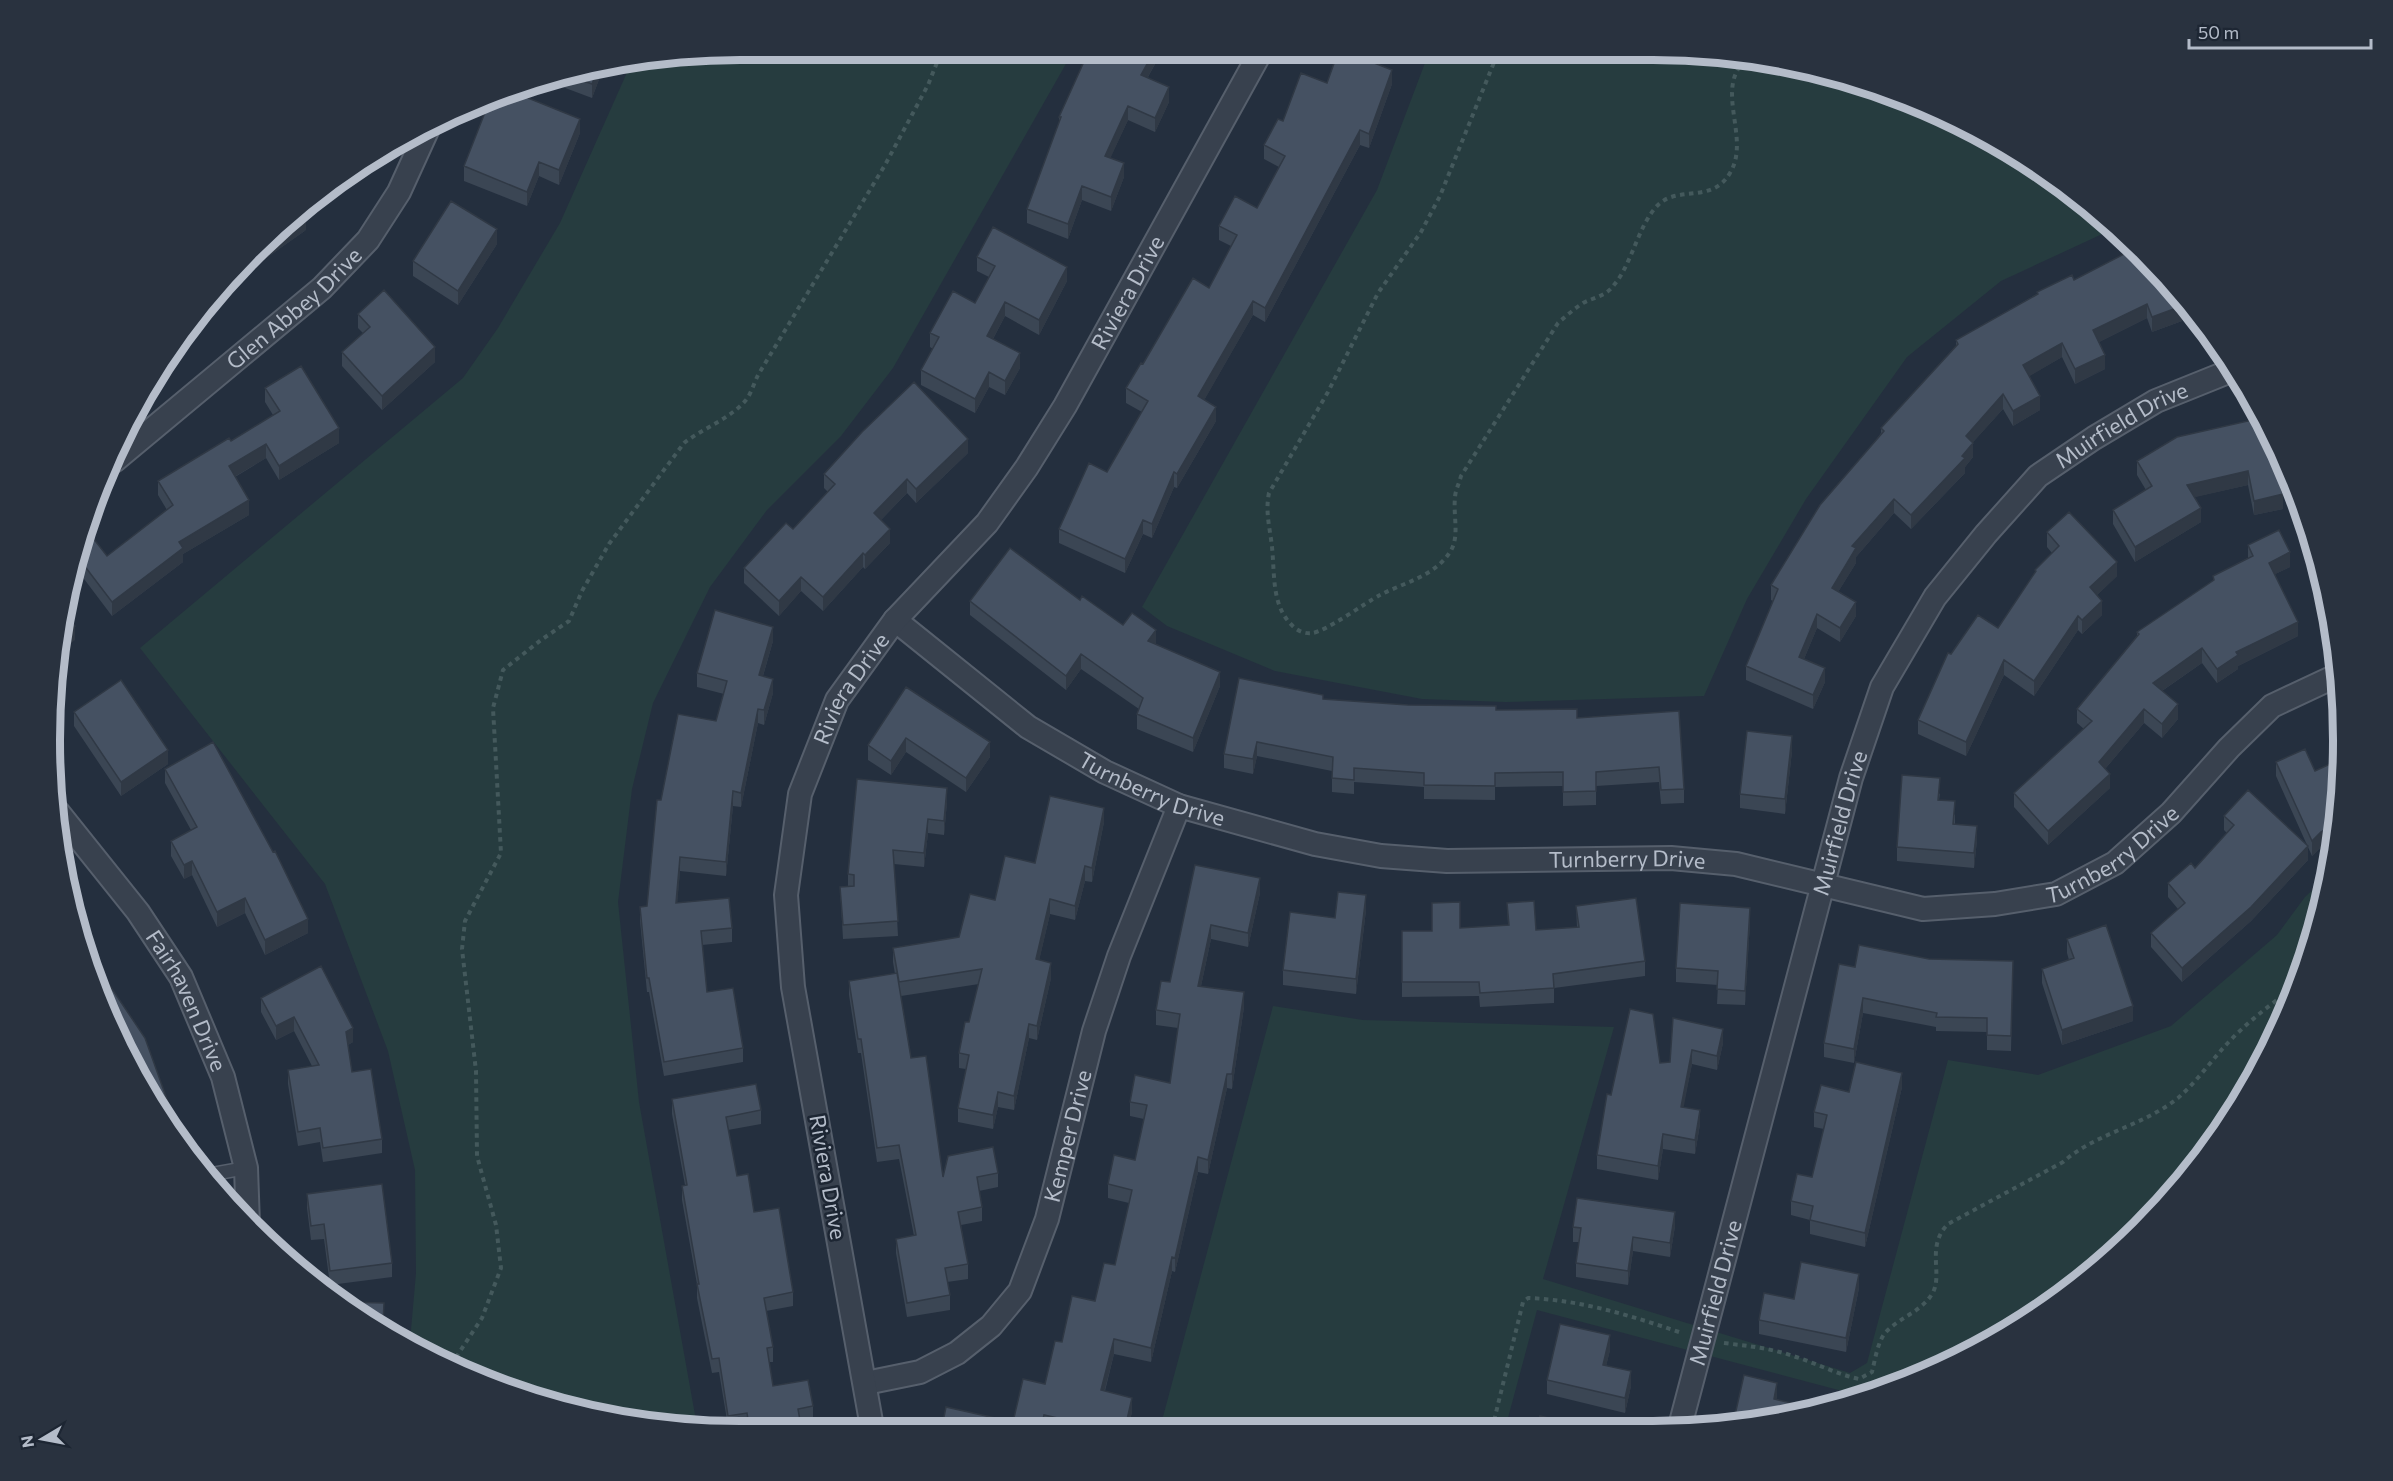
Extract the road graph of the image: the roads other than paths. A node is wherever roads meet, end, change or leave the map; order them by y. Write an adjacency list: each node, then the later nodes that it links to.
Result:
1 (1256, 60): 5 (street, Riviera Drive)
2 (423, 139): 4 (street, Glen Abbey Drive)
3 (2225, 373): 9 (street, Muirfield Drive)
4 (124, 452)
5 (895, 620): 7 (street, Turnberry Drive); 13 (street, Riviera Drive)
6 (2330, 679): 9 (street, Turnberry Drive)
7 (1179, 806): 9 (street, Turnberry Drive); 13 (street, Kemper Drive)
8 (65, 821): 10 (street, Fairhaven Drive)
9 (1824, 885): 14 (street, Muirfield Drive)
10 (246, 1168): 11 (lane); 12 (street, Fairhaven Drive)
11 (216, 1173)
12 (247, 1209)
13 (866, 1383): 15 (street, Riviera Drive)
14 (1681, 1420)
15 (871, 1421)

